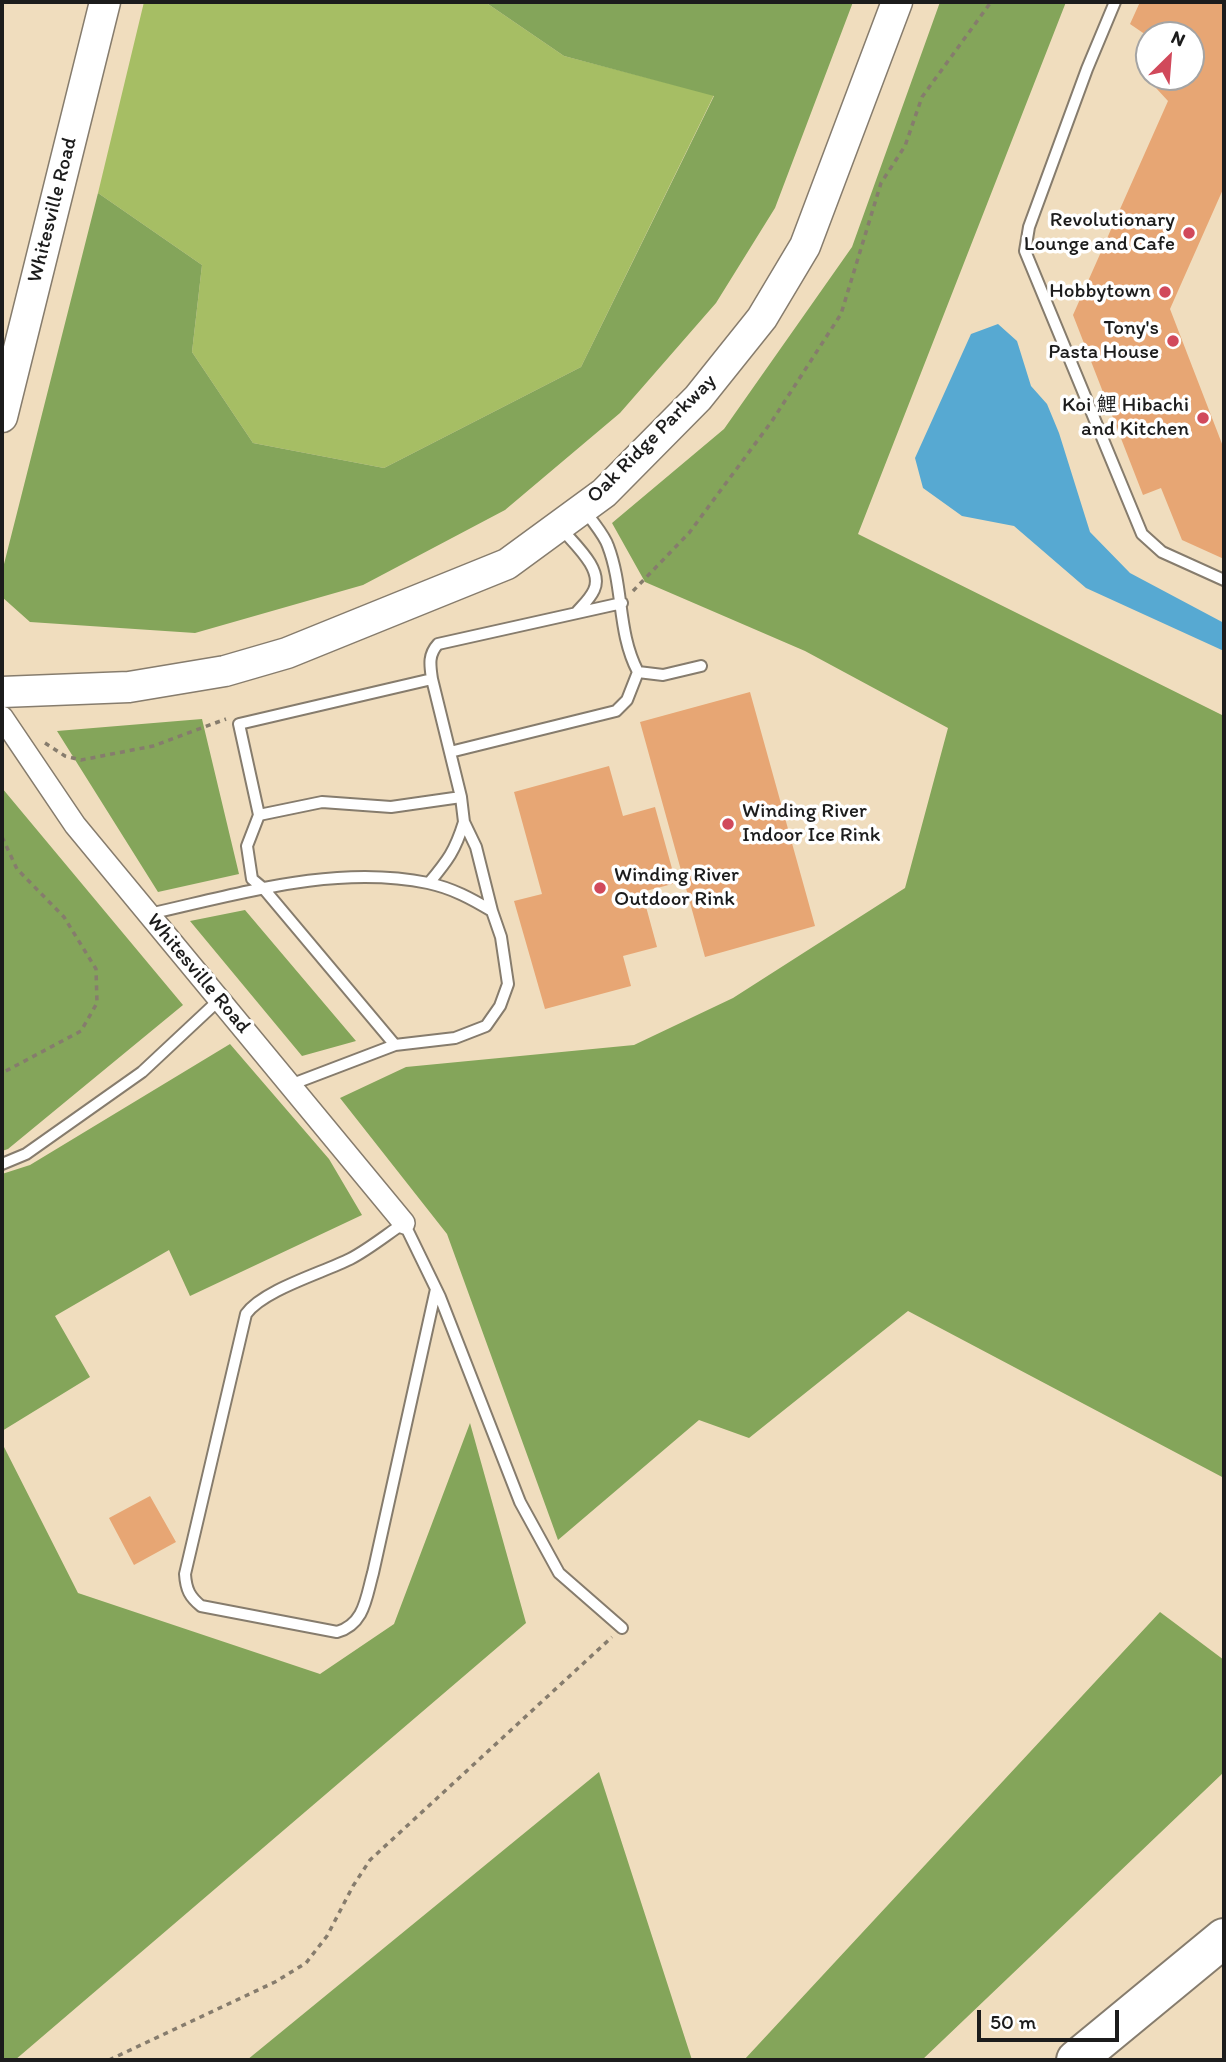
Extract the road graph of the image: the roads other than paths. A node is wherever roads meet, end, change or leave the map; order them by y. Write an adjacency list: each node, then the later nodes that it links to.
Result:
1 (105, 2): 4 (street, Whitesville Road)
2 (897, 2): 5 (street, Oak Ridge Parkway)
3 (1115, 2): 7 (lane)
4 (2, 417)
5 (583, 508): 6 (street, Oak Ridge Parkway); 8 (lane)
6 (559, 526): 9 (lane); 13 (street, Oak Ridge Parkway)
7 (1224, 580)
8 (622, 603): 9 (lane); 11 (lane)
9 (576, 613): 12 (lane)
10 (701, 666): 11 (lane)
11 (638, 672): 15 (lane)
12 (432, 679): 15 (lane); 17 (lane)
13 (2, 692)
14 (2, 717): 22 (street, Whitesville Road)
15 (450, 752): 16 (lane)
16 (461, 797): 17 (lane); 18 (lane)
17 (258, 815): 20 (lane)
18 (464, 822): 19 (lane); 21 (lane)
19 (429, 883): 20 (lane); 21 (lane)
20 (264, 889): 22 (lane); 24 (lane)
21 (492, 911): 24 (lane)
22 (149, 914): 23 (street, Whitesville Road)
23 (219, 1000): 25 (street, Whitesville Road); 26 (lane)
24 (395, 1045): 25 (lane)
25 (290, 1085): 27 (street, Whitesville Road)
26 (2, 1164)
27 (404, 1223): 28 (lane); 28 (lane)
28 (436, 1289): 29 (lane)
29 (622, 1628)
30 (1224, 1938): 31 (highway)
31 (1076, 2060)

